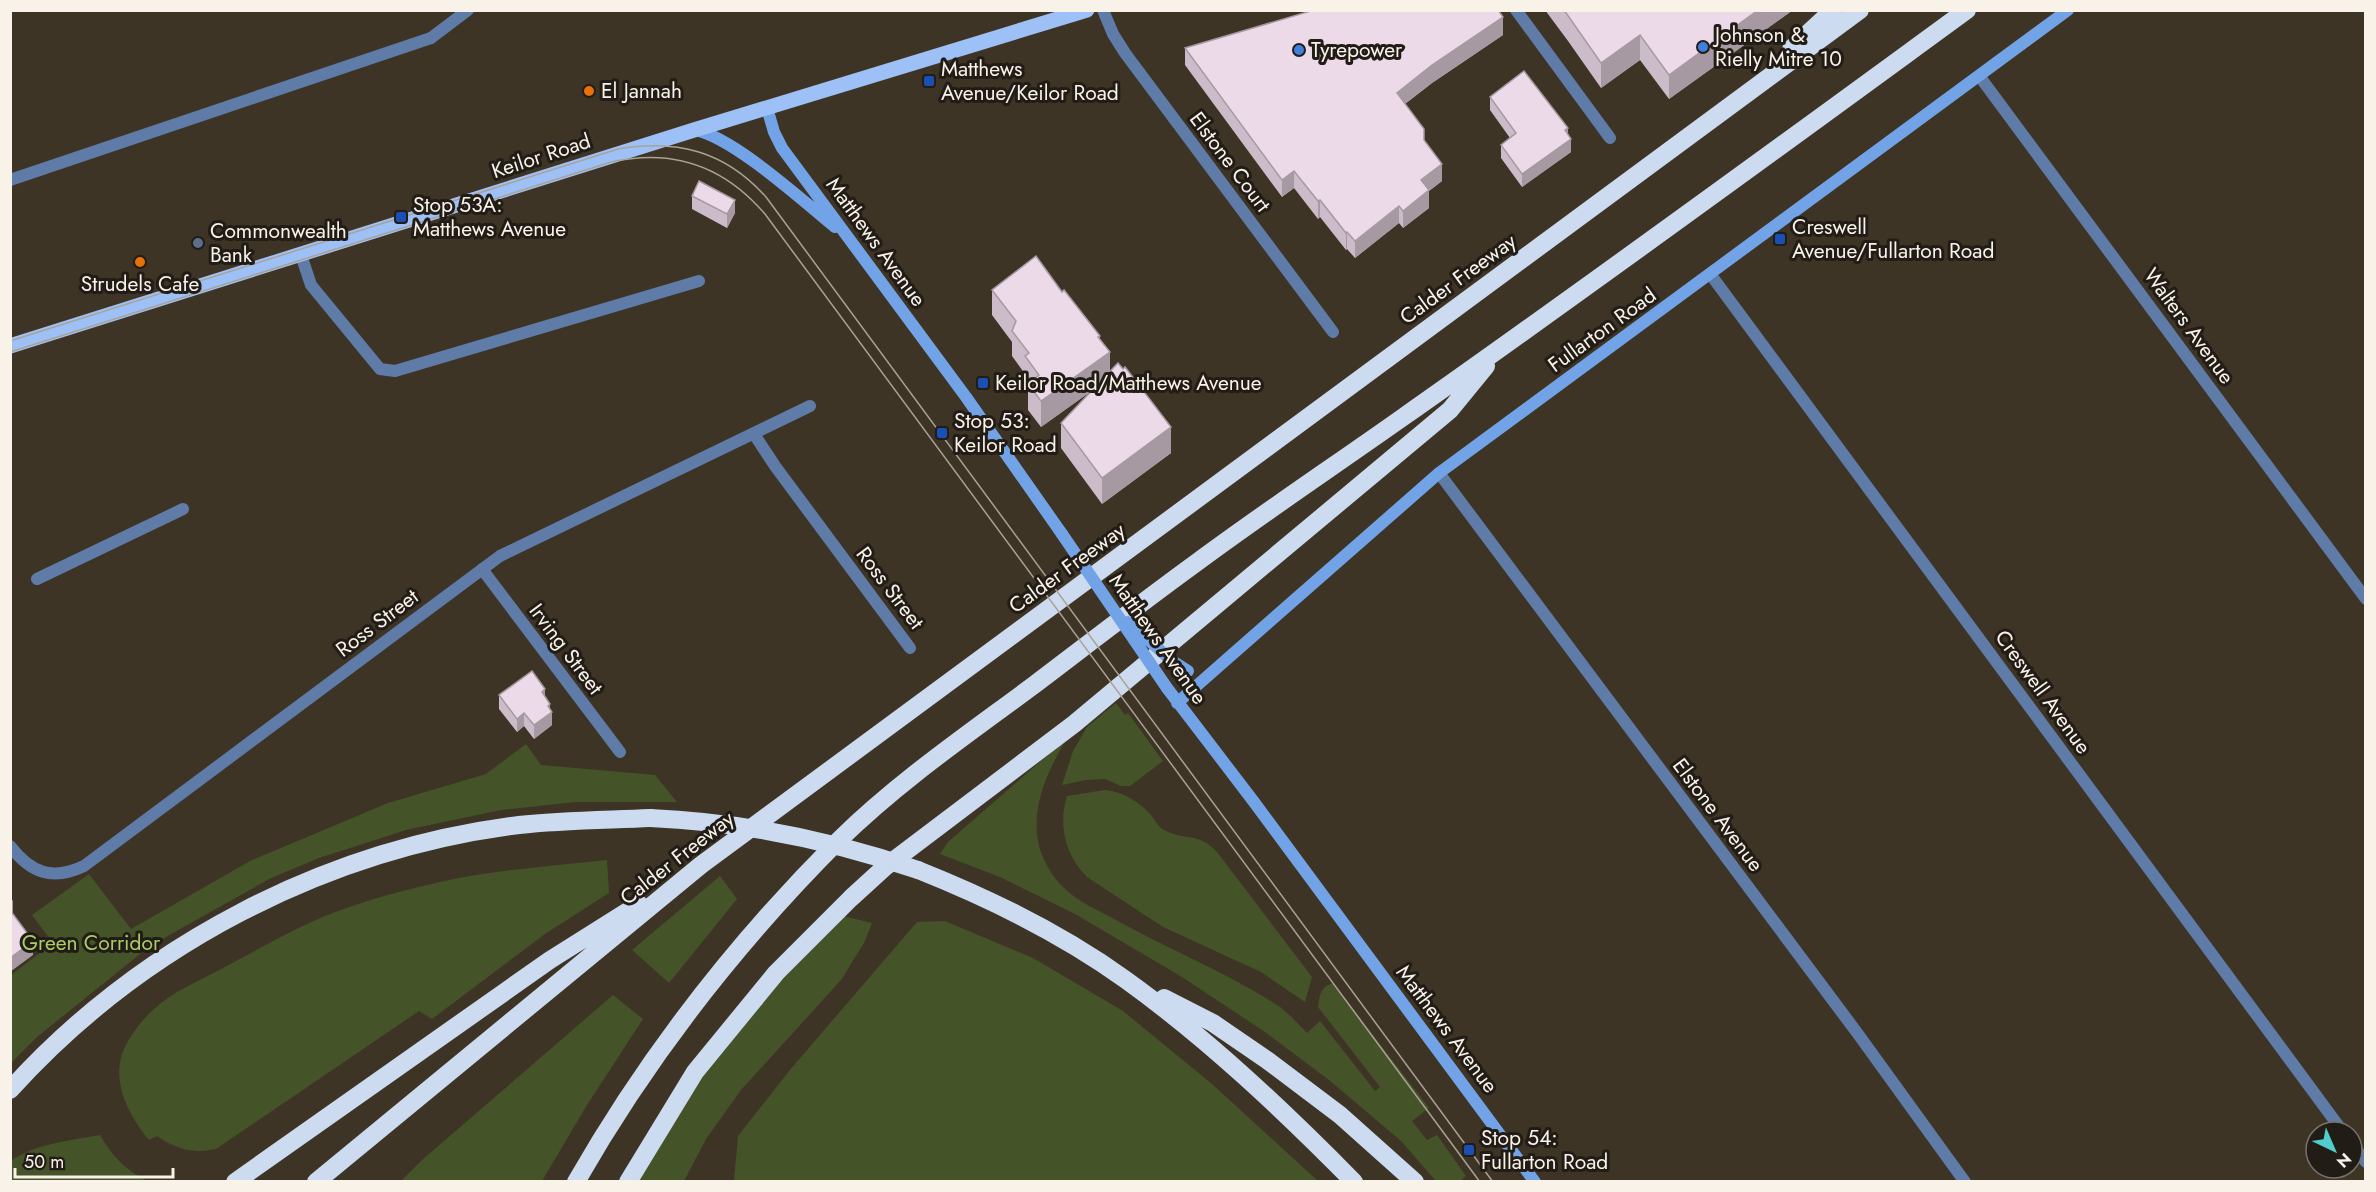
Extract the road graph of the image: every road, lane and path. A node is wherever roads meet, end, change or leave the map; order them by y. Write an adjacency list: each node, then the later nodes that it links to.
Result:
1 (468, 10): 14 (street)
2 (1087, 10): 11 (main road, Keilor Road)
3 (1103, 10): 19 (street, Elstone Court)
4 (1516, 10): 13 (street)
5 (1833, 10): 10 (highway)
6 (1860, 10): 10 (highway, Calder Freeway)
7 (1967, 10): 21 (highway)
8 (2068, 10): 9 (main road, Fullarton Road)
9 (1980, 77): 17 (main road, Fullarton Road); 28 (street, Walters Avenue)
10 (1729, 107): 35 (highway, Calder Freeway)
11 (767, 108): 12 (main road, Keilor Road); 15 (main road, Matthews Avenue)
12 (694, 130): 15 (main road); 16 (main road, Keilor Road)
13 (1610, 138)
14 (10, 180)
15 (850, 239): 29 (main road, Matthews Avenue, bridge)
16 (301, 255): 18 (street); 20 (main road, Keilor Road)
17 (1711, 275): 24 (main road, Fullarton Road); 38 (street, Creswell Avenue)
18 (699, 281)
19 (1333, 332)
20 (10, 346)
21 (1501, 348): 41 (highway); 42 (highway)
22 (810, 406): 23 (street, Ross Street)
23 (754, 434): 26 (street, Ross Street); 30 (street, Ross Street)
24 (1439, 474): 31 (main road, Fullarton Road); 46 (street, Elstone Avenue)
25 (183, 509): 27 (street)
26 (482, 569): 33 (street, Irving Street); 34 (street, Ross Street)
27 (37, 579)
28 (2366, 599)
29 (1116, 612): 31 (main road, bridge); 32 (main road, Matthews Avenue, bridge)
30 (910, 648)
31 (1216, 670): 32 (main road, Fullarton Road)
32 (1177, 703): 45 (main road, Matthews Avenue)
33 (620, 752)
34 (10, 846)
35 (702, 865): 39 (highway); 40 (highway, Calder Freeway)
36 (1124, 979): 37 (highway, bridge); 43 (highway); 44 (highway)
37 (10, 1090)
38 (2334, 1120)
39 (235, 1182)
40 (316, 1182)
41 (576, 1182)
42 (628, 1182)
43 (1354, 1182)
44 (1415, 1182)
45 (1535, 1182)
46 (1965, 1182)

